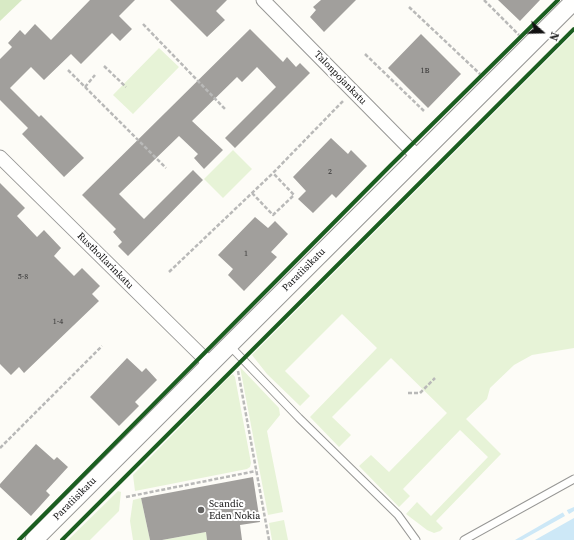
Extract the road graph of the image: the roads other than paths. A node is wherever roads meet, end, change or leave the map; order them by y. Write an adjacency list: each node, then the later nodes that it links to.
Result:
1 (263, 0): 3 (street, Talonpojankatu)
2 (574, 1): 3 (street, Paratiisikatu)
3 (417, 156): 5 (street, Paratiisikatu)
4 (0, 157): 6 (street, Rusthollarinkatu)
5 (229, 345): 6 (street, Paratiisikatu); 9 (lane)
6 (210, 364): 8 (street, Paratiisikatu)
7 (574, 479): 10 (lane)
8 (34, 540)
9 (416, 540)
10 (464, 540)

